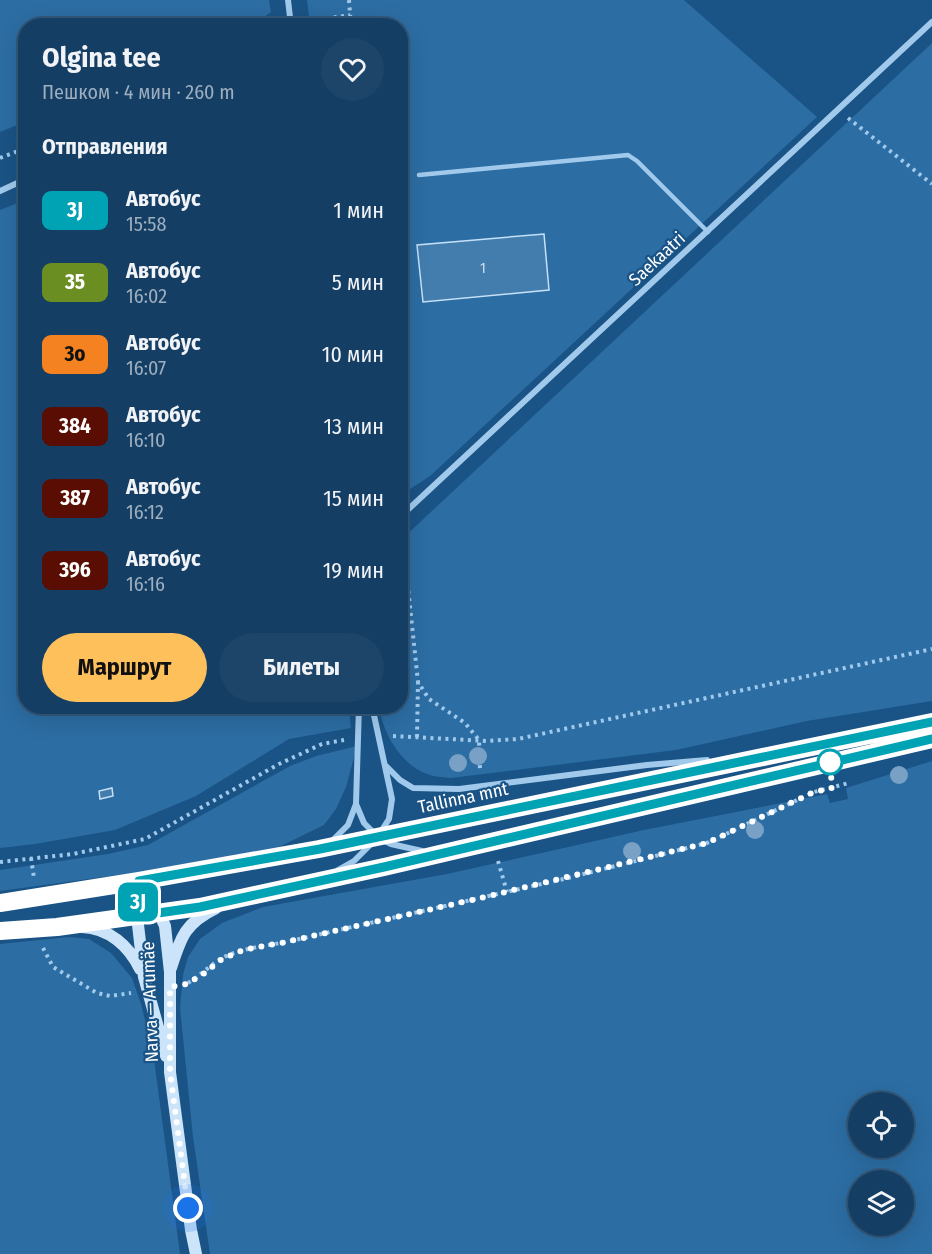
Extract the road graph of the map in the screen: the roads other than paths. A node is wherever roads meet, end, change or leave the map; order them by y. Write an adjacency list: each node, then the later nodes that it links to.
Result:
1 (288, 0): 2 (street)
2 (290, 18)
3 (932, 22): 7 (street, Saekaatri)
4 (419, 176): 7 (lane)
5 (18, 183): 6 (street)
6 (0, 191)
7 (708, 232): 8 (street, Saekaatri)
8 (408, 510)
9 (359, 714): 15 (street)
10 (374, 714): 14 (street)
11 (932, 722): 13 (highway, Tallinna mnt)
12 (932, 739): 18 (highway)
13 (775, 754): 14 (street); 16 (highway, Tallinna mnt)
14 (385, 765): 16 (street)
15 (356, 804): 16 (street); 17 (street)
16 (377, 837): 17 (highway, Tallinna mnt); 18 (street); 20 (street)
17 (320, 849): 19 (highway, Tallinna mnt)
18 (449, 852): 20 (highway)
19 (139, 881): 22 (highway, Tallinna mnt); 23 (street, Narva — Arumäe); 24 (street, Narva — Arumäe)
20 (302, 885): 21 (highway)
21 (231, 900): 23 (highway); 27 (street)
22 (0, 903)
23 (159, 913): 24 (highway); 27 (street, Narva — Arumäe)
24 (137, 916): 25 (highway); 28 (street, Narva — Arumäe)
25 (49, 927): 26 (highway); 28 (street)
26 (0, 931)
27 (170, 972): 29 (street, Narva — Arumäe)
28 (144, 977): 29 (street, Narva — Arumäe)
29 (170, 1072): 30 (street, Narva — Arumäe)
30 (196, 1254)

